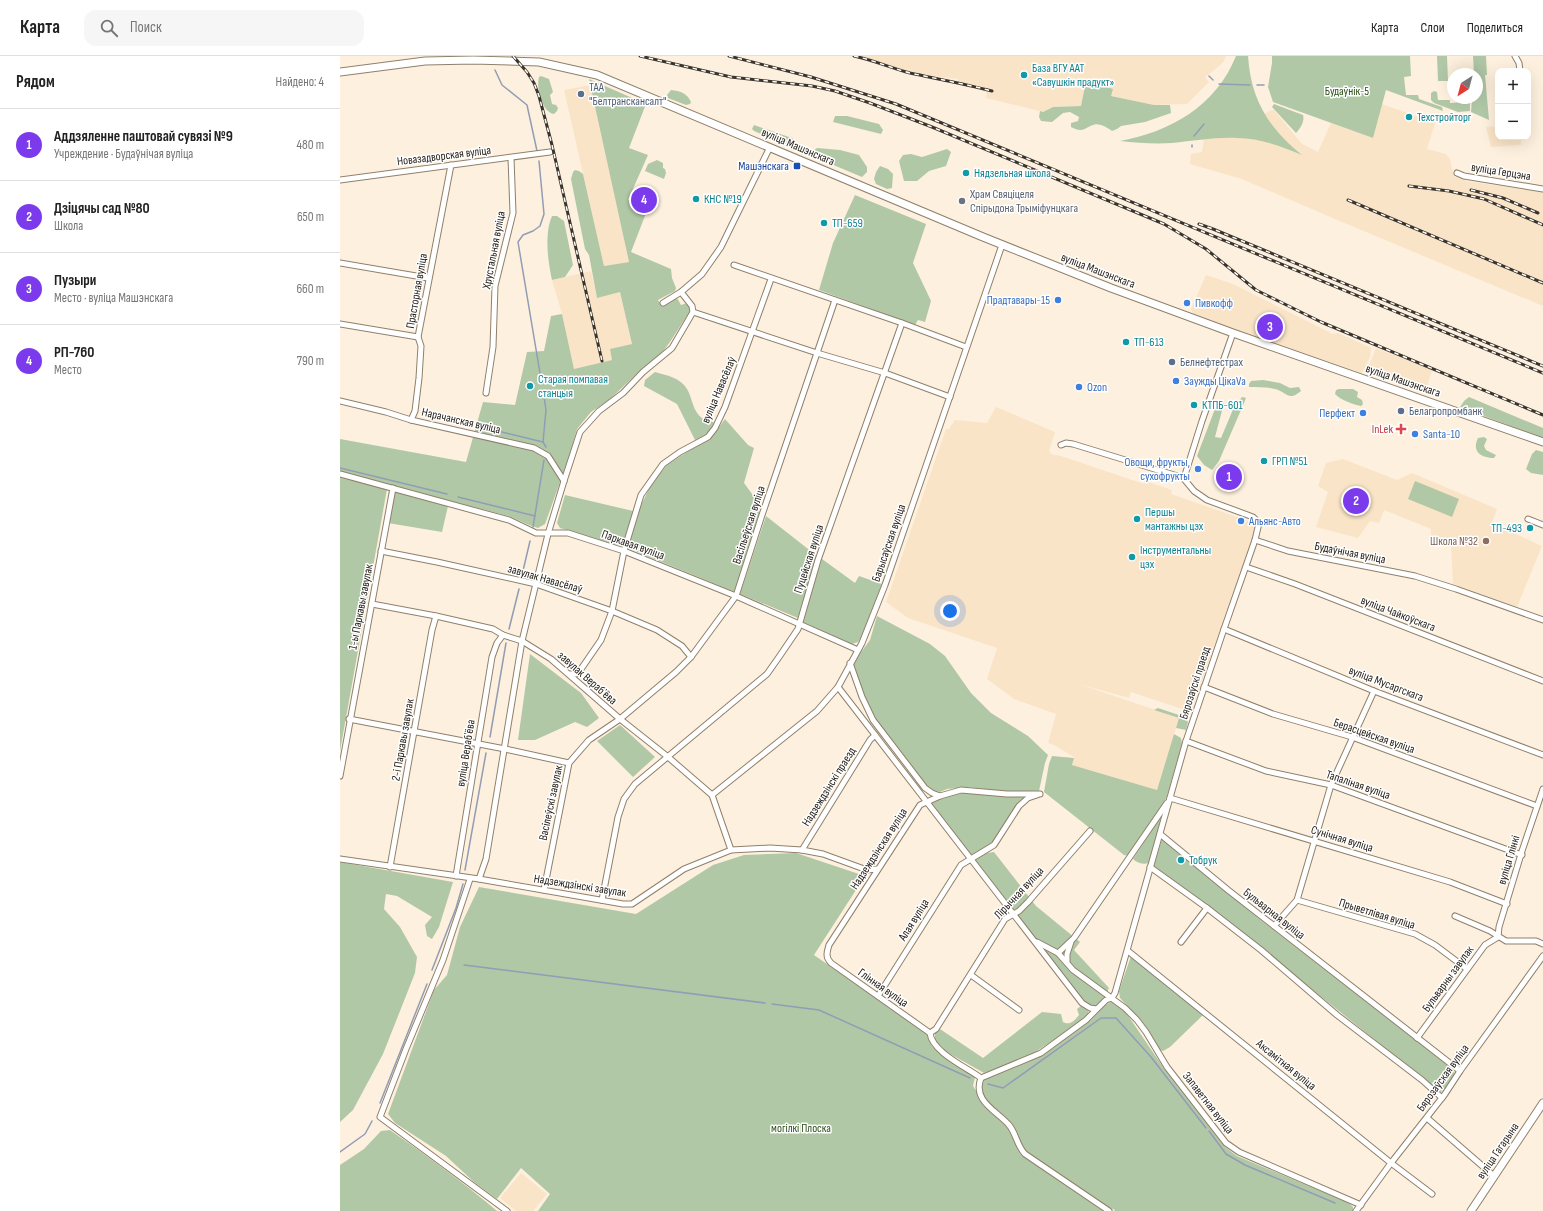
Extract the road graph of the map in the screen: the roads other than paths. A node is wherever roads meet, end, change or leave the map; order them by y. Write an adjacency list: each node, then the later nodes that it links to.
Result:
1 (1515, 56): 2 (street)
2 (1520, 68)
3 (340, 72): 4 (main road, вуліца Машэнскага)
4 (770, 148): 11 (main road, вуліца Машэнскага); 16 (street)
5 (550, 152): 6 (street, Новазадворская вуліца)
6 (511, 158): 7 (street, Новазадворская вуліца); 28 (street, Хрустальная вуліца)
7 (451, 165): 9 (street, Новазадворская вуліца); 14 (street, Прасторная вуліца)
8 (1457, 173): 10 (street, вуліца Герцэна)
9 (340, 180)
10 (1543, 189)
11 (1002, 245): 23 (main road, вуліца Машэнскага); 25 (street, Барысаўская вуліца)
12 (340, 263): 14 (street)
13 (734, 265): 15 (street)
14 (428, 278): 24 (street, Прасторная вуліца)
15 (771, 279): 17 (street); 22 (street, вуліца Навасёлаў)
16 (681, 292): 18 (street); 19 (street)
17 (836, 300): 20 (street); 26 (street, Васільеўская вуліца)
18 (663, 303)
19 (693, 312): 22 (street); 36 (street)
20 (902, 323): 25 (street); 27 (street, Пуцейская вуліца)
21 (340, 324): 24 (street)
22 (753, 331): 26 (street); 43 (street, вуліца Навасёлаў)
23 (1233, 333): 32 (main road, вуліца Машэнскага); 35 (street)
24 (418, 337): 31 (street, Прасторная вуліца)
25 (966, 347): 29 (street, Барысаўская вуліца)
26 (817, 353): 27 (street); 46 (street, Васільеўская вуліца)
27 (885, 373): 29 (street); 51 (street, Пуцейская вуліца)
28 (486, 393)
29 (950, 397): 55 (street, Барысаўская вуліца)
30 (340, 400): 31 (street, Нарачанская вуліца)
31 (411, 420): 36 (street, Нарачанская вуліца)
32 (1543, 442)
33 (1061, 445): 35 (street)
34 (340, 474): 37 (street, Паркавая вуліца)
35 (1184, 478): 41 (street)
36 (564, 481): 40 (street)
37 (393, 488): 40 (street, Паркавая вуліца); 42 (street, 1-ы Паркавы завулак)
38 (1528, 519): 39 (street)
39 (1543, 525)
40 (548, 534): 43 (street, Паркавая вуліца); 45 (street)
41 (1255, 540): 44 (street, Бярозаўскі праезд); 50 (street, Будаўнічая вуліца)
42 (381, 551): 45 (street, завулак Навасёлаў); 47 (street, 1-ы Паркавы завулак)
43 (624, 551): 46 (street, Паркавая вуліца); 48 (street, вуліца Навасёлаў)
44 (1246, 567): 52 (street, Бярозаўскі праезд); 59 (street, вуліца Чайкоўскага)
45 (536, 584): 48 (street, завулак Навасёлаў); 54 (street)
46 (736, 596): 51 (street, Паркавая вуліца); 56 (street, Васільеўская вуліца)
47 (372, 604): 49 (street, завулак Верабʼёва); 63 (street, 1-ы Паркавы завулак)
48 (612, 611): 56 (street, завулак Навасёлаў); 58 (street, вуліца Навасёлаў)
49 (436, 616): 53 (street, завулак Верабʼёва); 65 (street, 2-і Паркавы завулак)
50 (1543, 620)
51 (799, 624): 55 (street, Паркавая вуліца); 72 (street, Пуцейская вуліца)
52 (1224, 629): 61 (street, Бярозаўскі праезд); 62 (street, вуліца Мусаргскага)
53 (503, 635): 54 (street, завулак Верабʼёва); 69 (street, вуліца Верабʼёва)
54 (522, 640): 58 (street, завулак Верабʼёва); 70 (street)
55 (858, 650): 57 (street, Барысаўская вуліца)
56 (691, 657): 64 (street, Васільеўская вуліца)
57 (850, 663): 60 (street, Барысаўская вуліца); 78 (street)
58 (569, 674): 64 (street, завулак Верабʼёва)
59 (1543, 681)
60 (838, 687): 66 (street); 77 (street, Барысаўская вуліца)
61 (1204, 687): 67 (street, Берасцейская вуліца); 68 (street, Бярозаўскі праезд)
62 (1374, 691): 67 (street); 71 (street, вуліца Мусаргскага)
63 (349, 719): 65 (street); 74 (street, 1-ы Паркавы завулак)
64 (620, 719): 72 (street, завулак Верабʼёва); 73 (street, Васілеўскі завулак)
65 (414, 731): 69 (street); 90 (street, 2-і Паркавы завулак)
66 (875, 735): 80 (street); 86 (street, Надзеждзінскі праезд)
67 (1352, 737): 75 (street); 81 (street, Берасцейская вуліца)
68 (1186, 741): 75 (street, Тапаліная вуліца); 79 (street, Бярозаўскі праезд)
69 (477, 744): 70 (street); 94 (street, вуліца Верабʼёва)
70 (505, 749): 73 (street); 96 (street)
71 (1543, 755)
72 (668, 757): 77 (street, завулак Верабʼёва); 99 (street, Пуцейская вуліца)
73 (569, 763): 98 (street, Васілеўскі завулак)
74 (340, 776)
75 (1331, 784): 84 (street); 87 (street, Тапаліная вуліца)
76 (1543, 789): 81 (street, вуліца Глінкі)
77 (712, 796): 85 (street, завулак Верабʼёва)
78 (940, 796): 80 (street); 88 (street, Алая вуліца)
79 (1170, 798): 83 (street, Бярозаўскі праезд); 84 (street, Сунічная вуліца); 107 (street)
80 (927, 801): 88 (street); 92 (street, Надзеждзінская вуліца)
81 (1537, 806): 87 (street, вуліца Глінкі)
82 (1090, 831): 103 (street, Лірычная вуліца)
83 (1160, 834): 91 (street); 105 (street, Бульварная вуліца)
84 (1314, 841): 100 (street); 101 (street, Сунічная вуліца)
85 (731, 850): 86 (street, Надзеждзінскі завулак); 99 (street, Надзеждзінскі завулак)
86 (802, 850): 93 (street, Надзеждзінскі завулак)
87 (1522, 855): 101 (street, вуліца Глінкі)
88 (971, 858): 103 (street); 118 (street, Алая вуліца)
89 (340, 860): 90 (street)
90 (390, 867): 94 (street)
91 (1150, 867): 102 (street); 111 (street)
92 (877, 869): 93 (street, Надзеждзінскі завулак); 97 (street, Надзеждзінская вуліца)
93 (867, 870): 97 (street)
94 (456, 876): 95 (street, Надзеждзінскі завулак)
95 (470, 879): 96 (street, Надзеждзінскі завулак); 133 (street)
96 (479, 880): 98 (street, Надзеждзінскі завулак)
97 (871, 880): 114 (street, Надзеждзінская вуліца)
98 (544, 890): 99 (street, Надзеждзінскі завулак)
99 (602, 900)
100 (1297, 900): 105 (street); 116 (street, Прыветлівая вуліца)
101 (1506, 904): 106 (street, вуліца Глінкі)
102 (1207, 908): 109 (street); 126 (street)
103 (1014, 914): 108 (street); 117 (street, Лірычная вуліца)
104 (1455, 916): 106 (street)
105 (1274, 926): 123 (street, Бульварная вуліца)
106 (1498, 937): 110 (street); 116 (street, Бульварны завулак)
107 (1071, 941): 112 (street); 115 (street)
108 (1036, 942): 112 (street, Запаветная вуліца); 120 (street)
109 (1180, 942)
110 (1543, 944)
111 (1128, 951): 119 (street); 129 (street, Аксамітная вуліца)
112 (1058, 953): 115 (street, Запаветная вуліца)
113 (1543, 956): 124 (street, Бярозаўская вуліца)
114 (827, 957): 118 (street, Глінная вуліца)
115 (1067, 962): 119 (street, Запаветная вуліца)
116 (1467, 969): 123 (street, Бульварны завулак)
117 (971, 975): 121 (street); 122 (street, Лірычная вуліца)
118 (878, 996): 122 (street, Глінная вуліца)
119 (1112, 998): 120 (street); 132 (street, Запаветная вуліца)
120 (1096, 1009): 125 (street)
121 (1019, 1010)
122 (930, 1033): 125 (street)
123 (1417, 1038): 124 (street, Бульварная вуліца)
124 (1460, 1071): 126 (street, Бярозаўская вуліца)
125 (981, 1078): 134 (street)
126 (1442, 1098): 128 (street, Бярозаўская вуліца)
127 (1543, 1103): 130 (main road, вуліца Гагарына)
128 (1427, 1118): 129 (street, Бярозаўская вуліца); 130 (street)
129 (1391, 1163): 131 (street, Аксамітная вуліца); 132 (street, Бярозаўская вуліца)
130 (1494, 1176): 136 (main road, вуліца Гагарына)
131 (1432, 1194)
132 (1361, 1205): 135 (street, Бярозаўская вуліца)
133 (507, 1211)
134 (1109, 1211)
135 (1356, 1211)
136 (1471, 1211)

